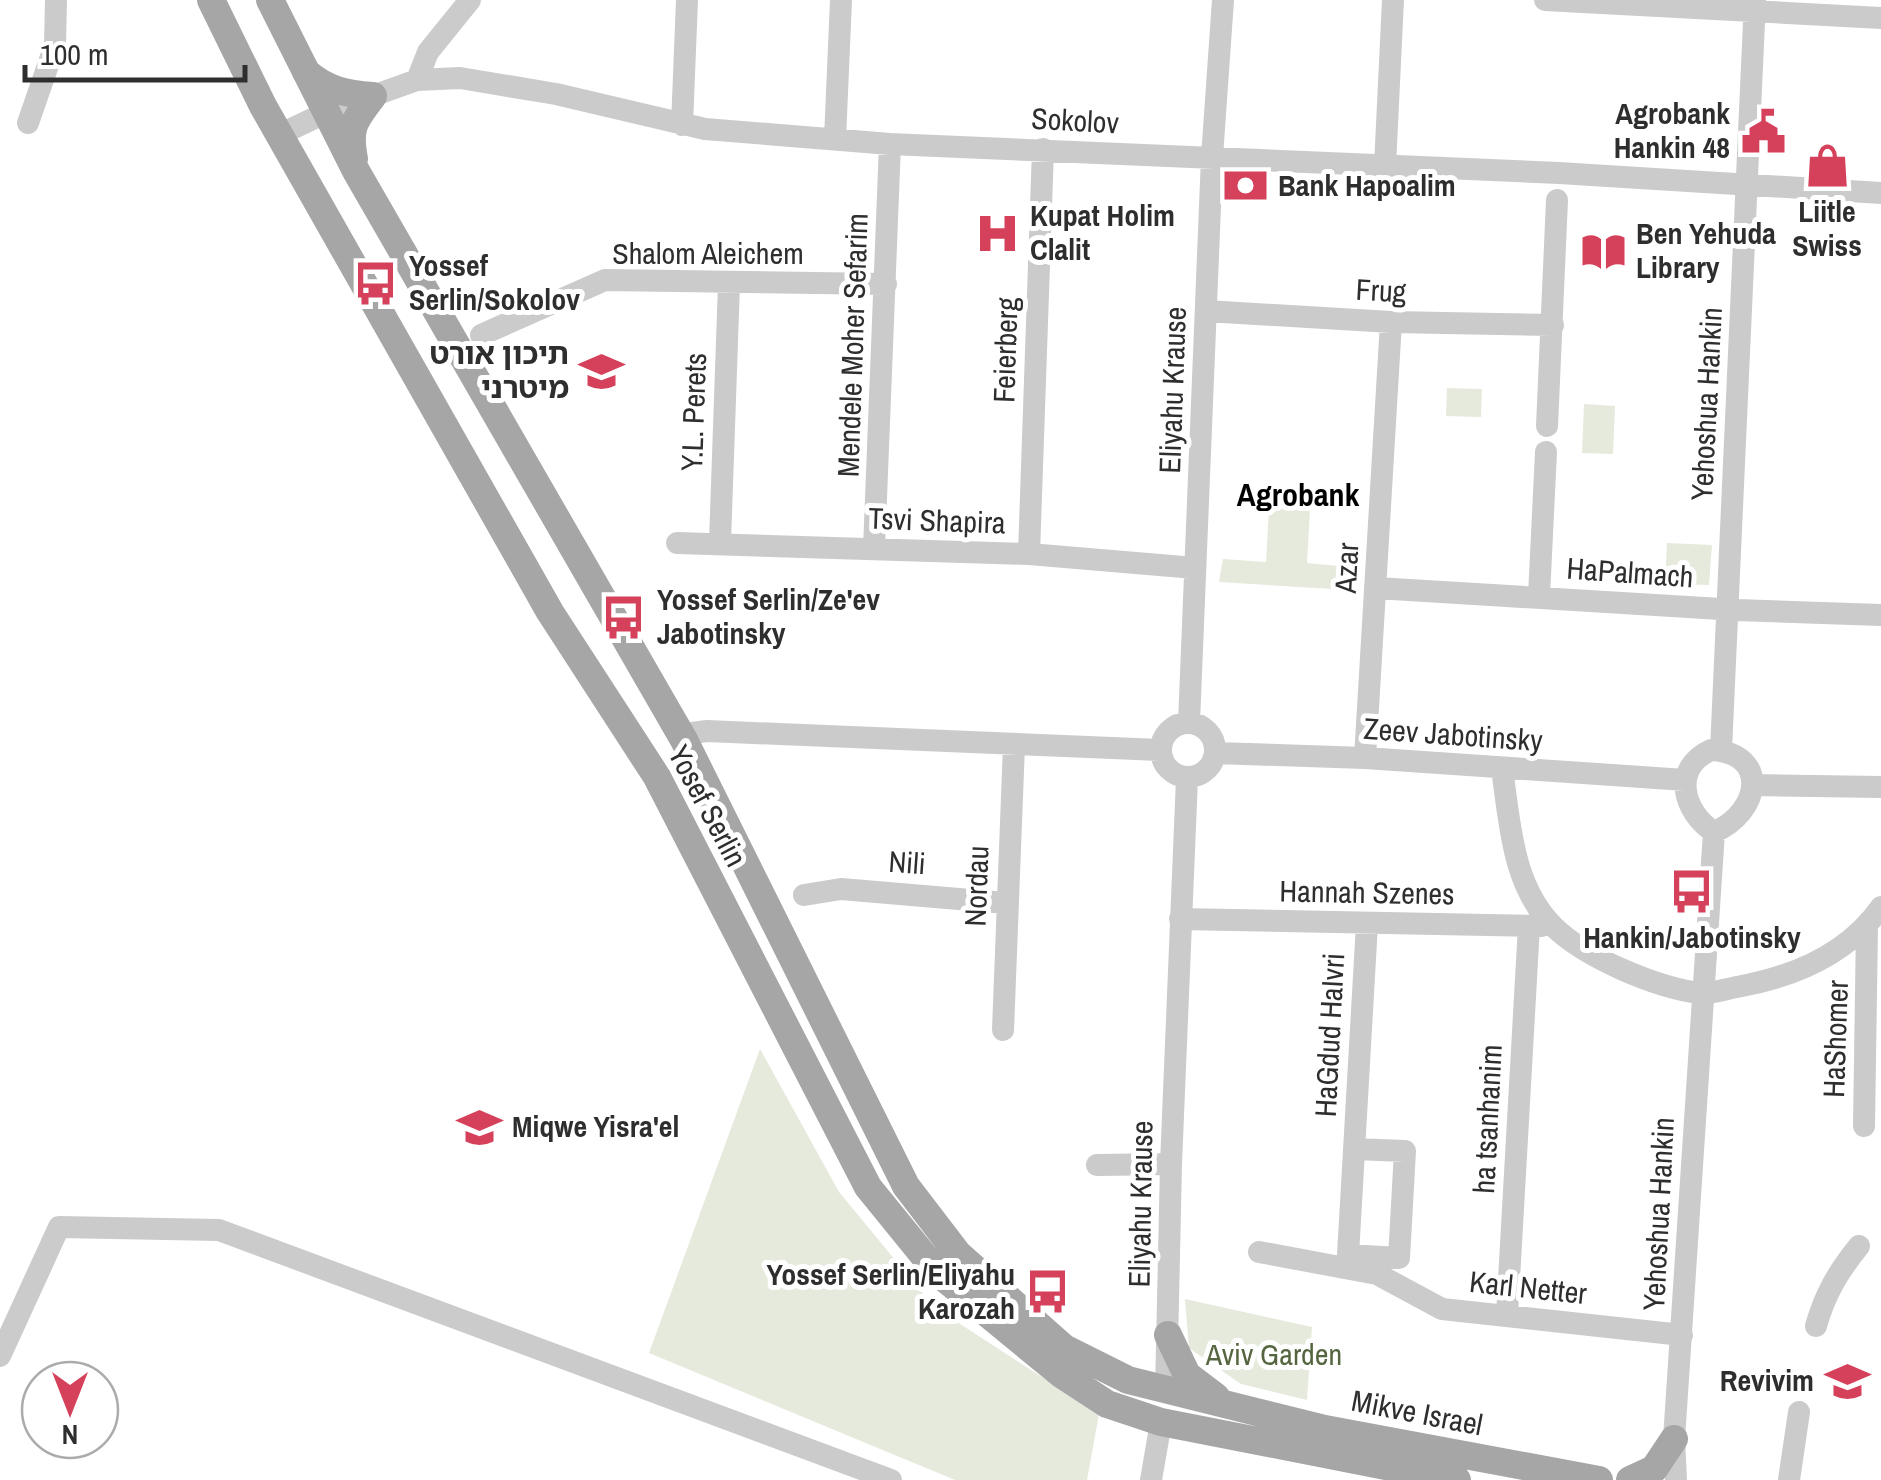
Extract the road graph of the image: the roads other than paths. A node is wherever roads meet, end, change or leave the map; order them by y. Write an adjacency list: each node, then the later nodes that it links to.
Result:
1 (56, 0): 17 (street)
2 (210, 0): 19 (main road, Yosef Serlin)
3 (270, 0): 13 (main road, Yosef Serlin)
4 (470, 0): 14 (street)
5 (687, 0): 18 (street)
6 (841, 0): 20 (street)
7 (1223, 0): 23 (street, Eliyahu Krause)
8 (1393, 0): 24 (street)
9 (1545, 0): 10 (street)
10 (1587, 1): 11 (street)
11 (1754, 6): 12 (street); 26 (street, Yehoshua Hankin)
12 (1881, 18)
13 (304, 70): 15 (main road); 16 (main road, Yosef Serlin)
14 (417, 80): 15 (street, Sokolov); 18 (street, Sokolov)
15 (373, 96): 16 (street, Sokolov); 25 (main road)
16 (325, 114): 19 (street, Sokolov); 25 (main road, Yosef Serlin)
17 (28, 123)
18 (682, 125): 20 (street, Sokolov)
19 (281, 134): 54 (main road, Yosef Serlin)
20 (835, 139): 21 (street, Sokolov)
21 (890, 144): 22 (street, Sokolov); 30 (street, Mendele Moher Sefarim)
22 (1043, 149): 23 (street, Sokolov); 40 (street, Feierberg)
23 (1212, 158): 24 (street, Sokolov); 31 (street, Eliyahu Krause)
24 (1386, 166): 26 (street, Sokolov)
25 (356, 171): 47 (main road, Yosef Serlin)
26 (1748, 184): 27 (street, Sokolov); 44 (street, Yehoshua Hankin)
27 (1881, 193)
28 (1557, 200): 33 (street)
29 (728, 284): 30 (street, Shalom Aleichem); 34 (street, Shalom Aleichem); 37 (street, Y.L. Perets)
30 (886, 284): 39 (street, Mendele Moher Sefarim)
31 (1206, 311): 32 (street, Frug); 41 (street, Eliyahu Krause)
32 (1391, 322): 33 (street, Frug); 42 (street, Azar)
33 (1553, 326): 35 (street)
34 (481, 335)
35 (1547, 426)
36 (1546, 452): 43 (street)
37 (720, 542): 38 (street, Tsvi Shapira); 39 (street, Tsvi Shapira)
38 (677, 544)
39 (874, 549): 40 (street, Tsvi Shapira)
40 (1029, 554): 41 (street, Tsvi Shapira)
41 (1195, 568): 46 (street, Eliyahu Krause)
42 (1376, 588): 43 (street, HaPalmach); 52 (street, Azar)
43 (1538, 596): 44 (street, HaPalmach)
44 (1726, 610): 45 (street, HaPalmach); 50 (street, Yehoshua Hankin)
45 (1881, 614)
46 (1189, 723): 49 (street); 51 (street)
47 (695, 736): 48 (street); 54 (main road); 81 (main road, Yosef Serlin)
48 (1014, 745): 49 (street); 61 (street, Nordau)
49 (1160, 750): 55 (street)
50 (1721, 750): 56 (street); 57 (street)
51 (1216, 752): 52 (street, Zeev Jabotinsky); 55 (street)
52 (1365, 758): 53 (street, Zeev Jabotinsky)
53 (1502, 769): 56 (street, Zeev Jabotinsky); 65 (street)
54 (657, 777): 84 (main road, Yosef Serlin)
55 (1187, 778): 63 (street, Eliyahu Krause)
56 (1685, 780): 59 (street)
57 (1753, 785): 58 (street); 59 (street)
58 (1881, 787)
59 (1714, 832): 68 (street, Yehoshua Hankin)
60 (804, 895): 61 (street, Nili)
61 (1006, 902): 69 (street, Nordau)
62 (1874, 917): 66 (street); 67 (street, HaShomer)
63 (1180, 919): 64 (street, Hannah Szenes); 72 (street, Eliyahu Krause)
64 (1367, 924): 65 (street, Hannah Szenes); 71 (street, HaGdud HaIvri)
65 (1541, 926): 68 (street); 76 (street, ha tsanhanim)
66 (1835, 950): 67 (street); 68 (street)
67 (1875, 955): 70 (street, HaShomer)
68 (1702, 993): 79 (street, Yehoshua Hankin)
69 (1003, 1030)
70 (1864, 1126)
71 (1354, 1149): 71 (street, HaGdud HaIvri)
72 (1170, 1164): 73 (street); 78 (street, Eliyahu Krause)
73 (1097, 1165)
74 (1859, 1246): 77 (street)
75 (1259, 1252): 76 (street, Karl Netter)
76 (1507, 1315): 79 (street, Karl Netter)
77 (1816, 1326)
78 (1168, 1335): 81 (street, Eliyahu Krause); 82 (main road)
79 (1682, 1336): 85 (street, Yehoshua Hankin)
80 (0, 1356): 86 (street)
81 (1166, 1391): 82 (main road, Mikve Israel); 84 (main road)
82 (1230, 1406): 90 (main road, Mikve Israel)
83 (1799, 1412): 93 (street)
84 (1161, 1422): 88 (street); 89 (main road, Mikve Israel)
85 (1674, 1440): 91 (main road); 92 (street, Yehoshua Hankin)
86 (857, 1474): 87 (street)
87 (890, 1480)
88 (1151, 1480)
89 (1456, 1480)
90 (1599, 1480)
91 (1630, 1480)
92 (1676, 1480)
93 (1789, 1480)

